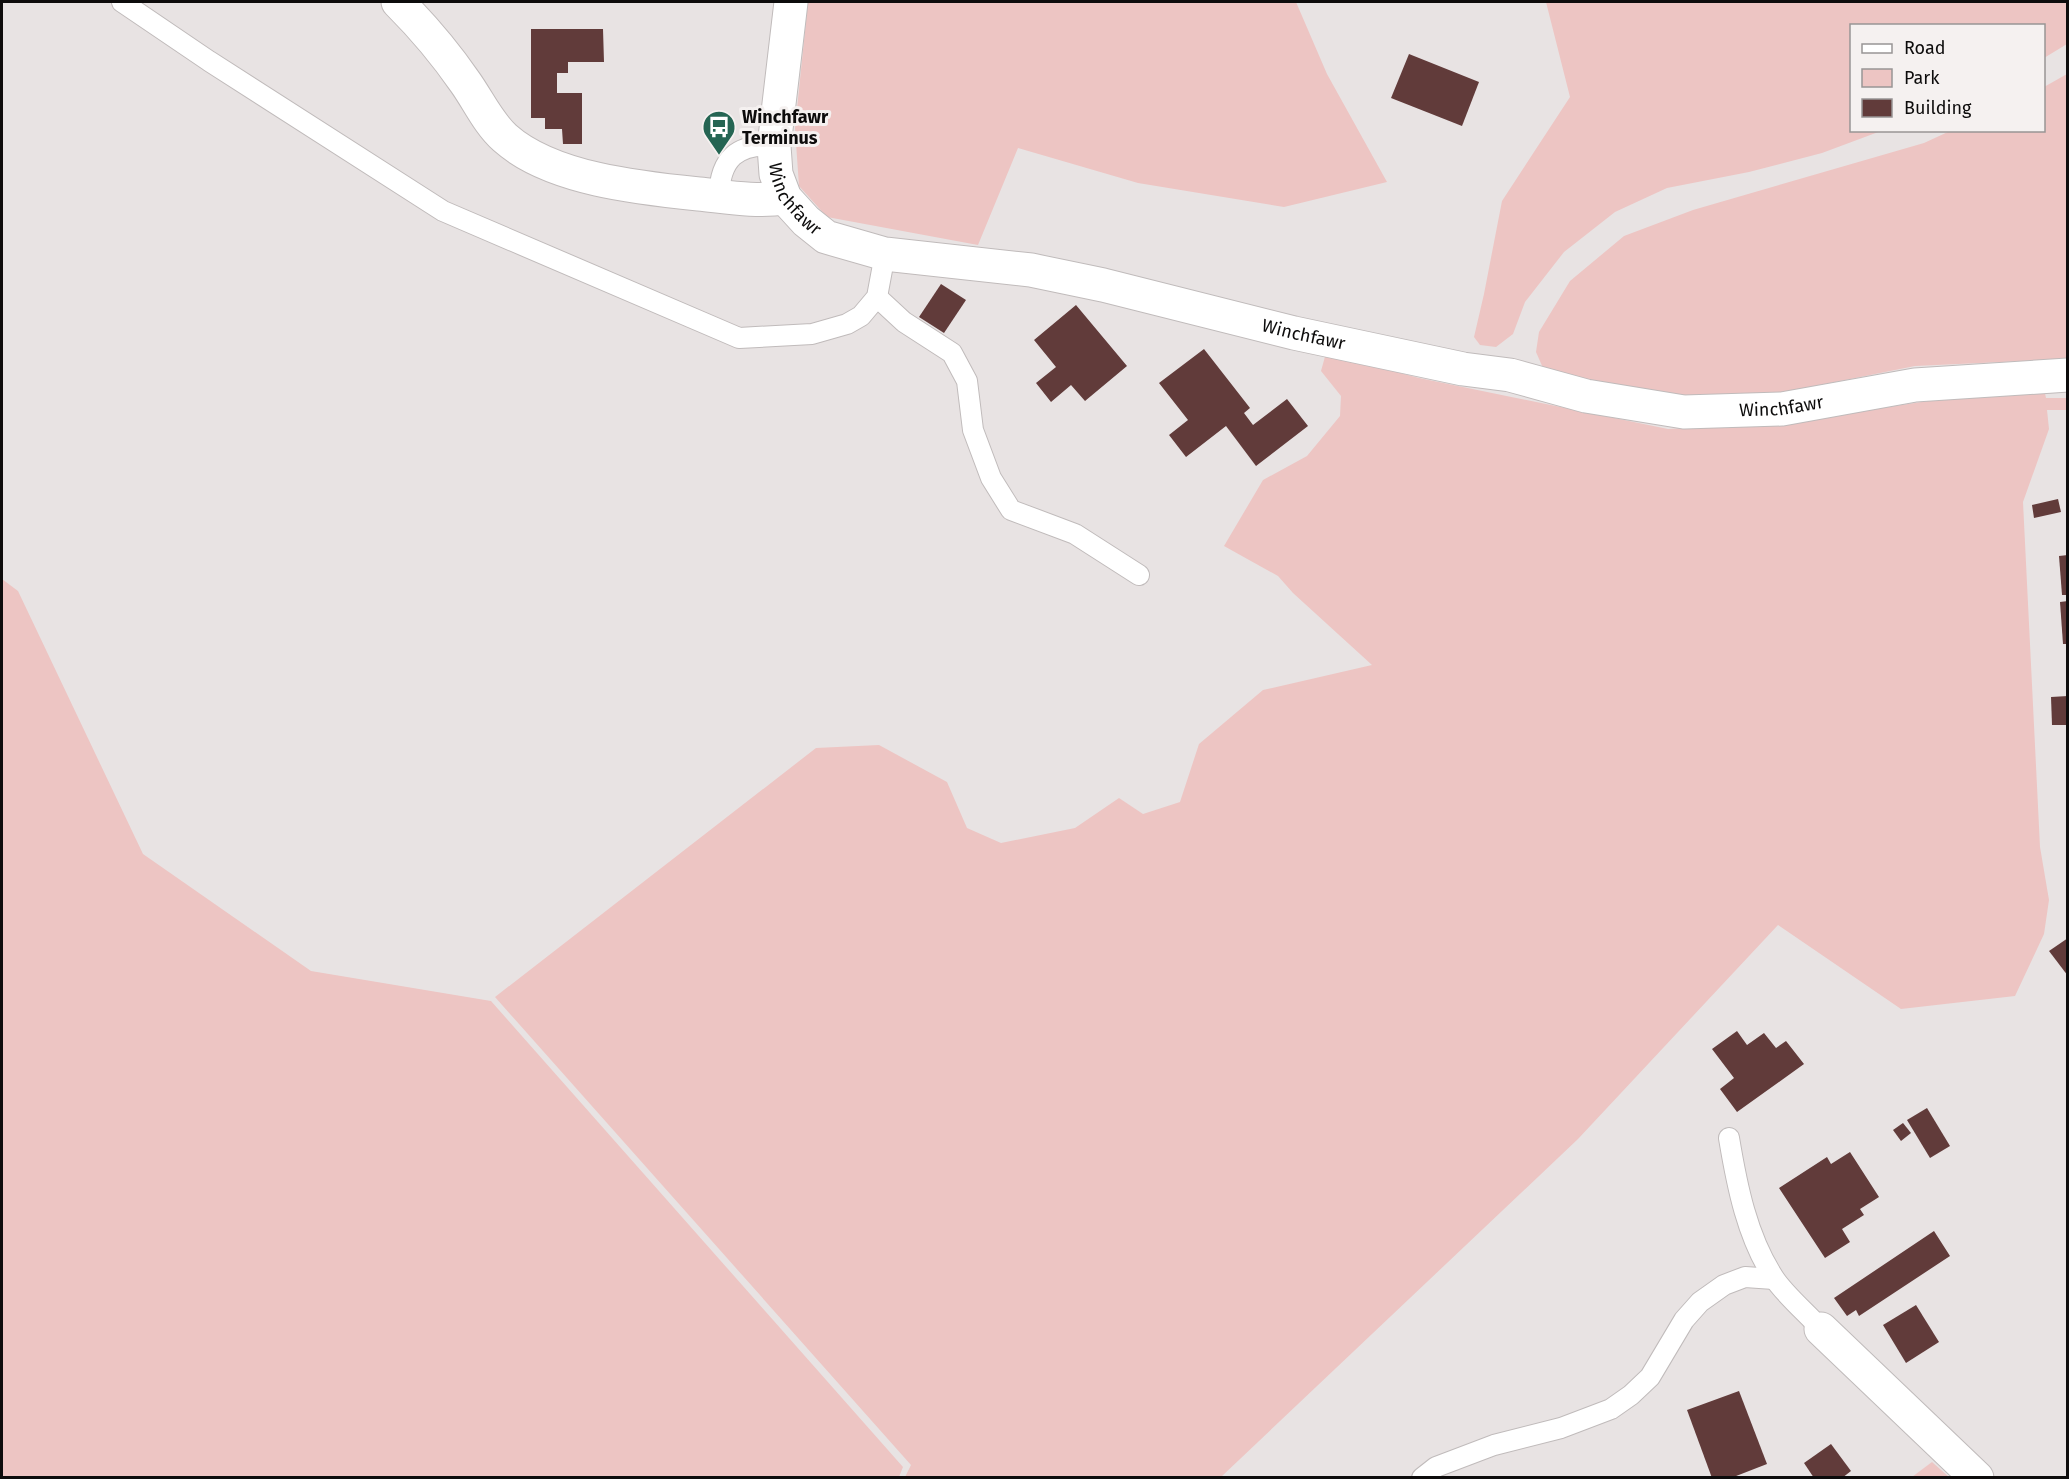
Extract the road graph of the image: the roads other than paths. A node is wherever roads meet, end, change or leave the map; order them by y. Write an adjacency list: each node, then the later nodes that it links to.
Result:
1 (122, 2): 8 (lane)
2 (398, 2): 5 (street)
3 (792, 2): 4 (street, Winchfawr)
4 (774, 146): 5 (lane); 6 (street, Winchfawr)
5 (719, 196): 6 (street)
6 (785, 198): 7 (street, Winchfawr)
7 (885, 254): 8 (lane); 9 (street, Winchfawr)
8 (877, 297): 10 (lane)
9 (2052, 376)
10 (1139, 575)
11 (1729, 1138): 12 (lane)
12 (1774, 1279): 13 (lane); 14 (lane)
13 (1821, 1329): 15 (street)
14 (1422, 1478)
15 (1977, 1478)

